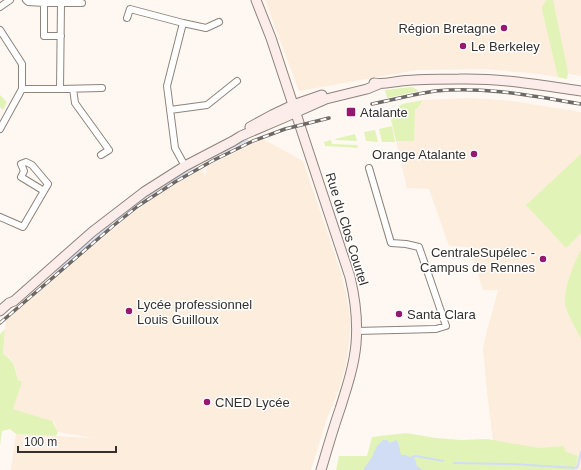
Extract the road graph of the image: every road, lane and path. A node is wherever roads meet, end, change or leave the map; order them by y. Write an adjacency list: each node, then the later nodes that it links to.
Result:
1 (10, 0): 7 (street)
2 (26, 0): 4 (street)
3 (256, 0): 20 (main road, Rue du Clos Courtel)
4 (44, 3): 5 (street); 12 (street)
5 (61, 3): 6 (street); 12 (street)
6 (82, 3)
7 (0, 7)
8 (127, 18): 10 (street)
9 (219, 22): 10 (street)
10 (183, 23): 21 (street)
11 (0, 30): 13 (street)
12 (61, 36): 17 (street)
13 (2, 38): 16 (street)
14 (236, 81): 21 (street)
15 (102, 88): 18 (street)
16 (22, 89): 17 (street); 22 (street)
17 (60, 89): 18 (street)
18 (73, 89): 23 (street)
19 (581, 92): 20 (main road)
20 (294, 109): 24 (main road); 29 (main road, Rue du Clos Courtel)
21 (170, 110): 24 (street)
22 (0, 129)
23 (101, 155)
24 (185, 166): 28 (main road)
25 (369, 168): 29 (street)
26 (44, 191): 26 (street); 27 (street)
27 (0, 217)
28 (0, 311)
29 (356, 331): 30 (main road, Rue du Clos Courtel)
30 (321, 470)

